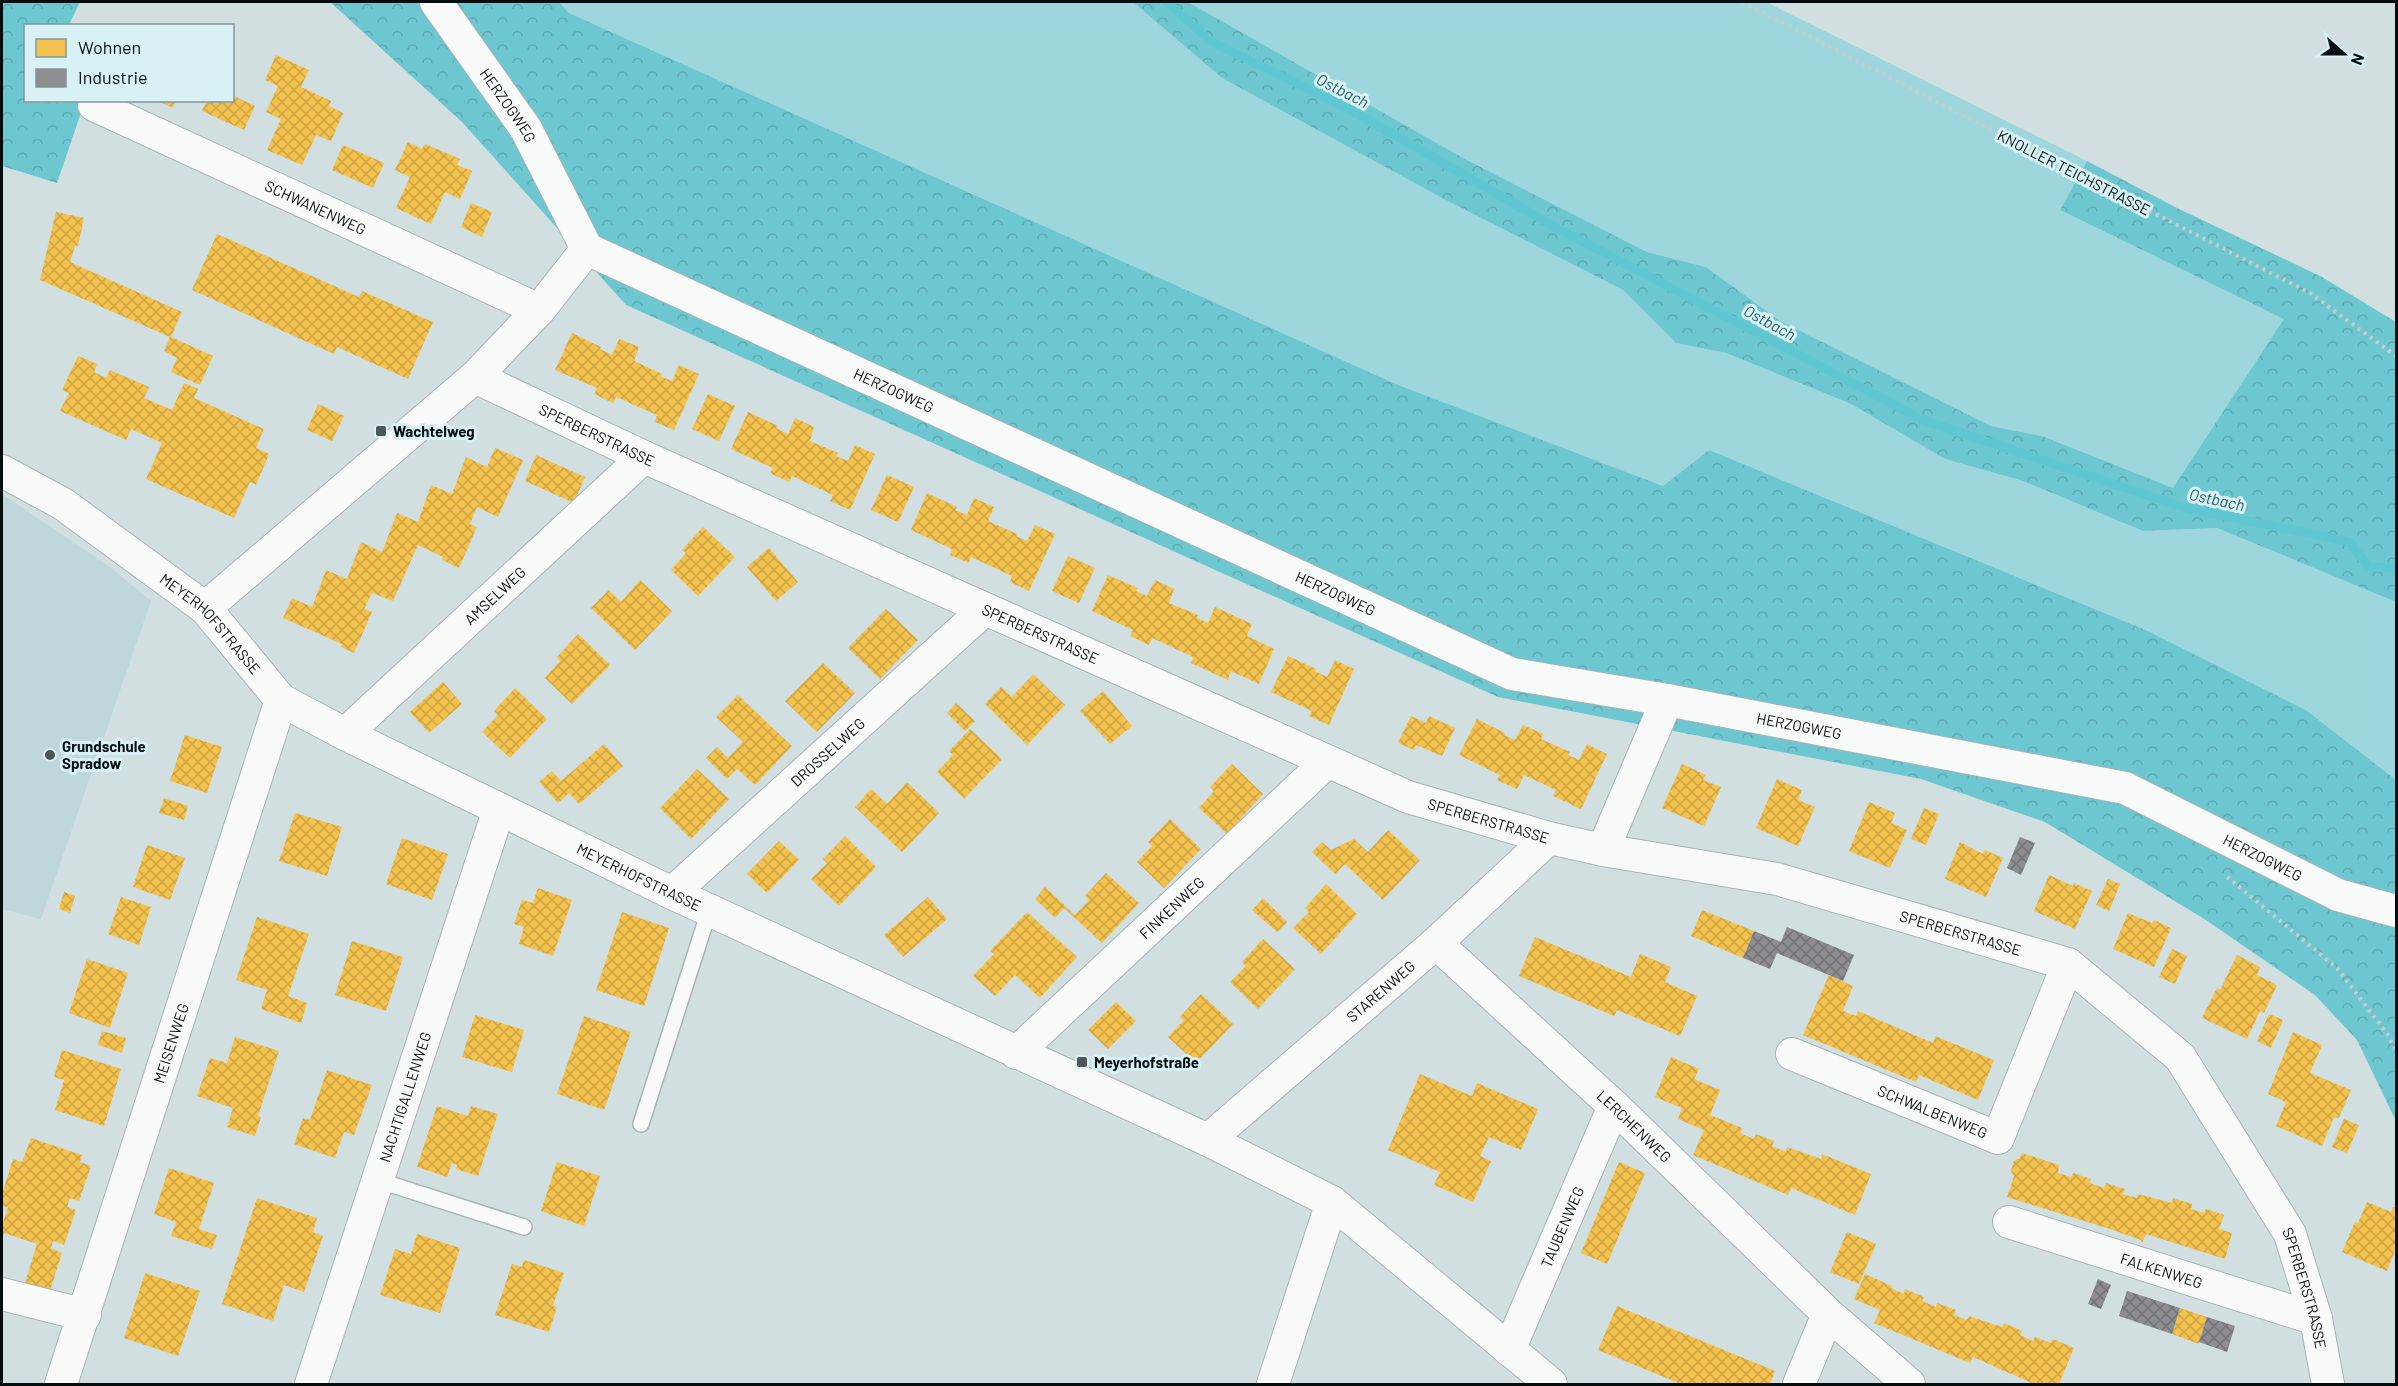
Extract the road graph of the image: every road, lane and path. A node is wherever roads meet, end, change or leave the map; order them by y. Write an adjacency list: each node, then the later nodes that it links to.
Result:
1 (436, 2): 4 (street, HERZOGWEG)
2 (1742, 2): 6 (path, KNOLLER TEICHSTRASSE)
3 (94, 105): 5 (street, SCHWANENWEG)
4 (587, 249): 5 (street); 13 (street, HERZOGWEG)
5 (539, 310): 7 (street)
6 (2397, 356)
7 (475, 377): 8 (street, SPERBERSTRASSE); 10 (street)
8 (644, 458): 11 (street, SPERBERSTRASSE); 14 (street, AMSELWEG)
9 (2, 471): 10 (street, MEYERHOFSTRASSE)
10 (205, 608): 12 (street, MEYERHOFSTRASSE)
11 (984, 610): 15 (street, SPERBERSTRASSE); 20 (street, DROSSELWEG)
12 (280, 700): 14 (street, MEYERHOFSTRASSE); 37 (street, MEISENWEG)
13 (1667, 700): 18 (street); 22 (street, HERZOGWEG)
14 (345, 734): 16 (street, MEYERHOFSTRASSE)
15 (1327, 762): 17 (street, SPERBERSTRASSE); 26 (street, FINKENWEG)
16 (499, 809): 20 (street, MEYERHOFSTRASSE); 31 (street, NACHTIGALLENWEG)
17 (1549, 838): 18 (street, SPERBERSTRASSE); 23 (street, STARENWEG)
18 (1604, 850): 24 (street, SPERBERSTRASSE)
19 (2218, 870): 25 (path)
20 (672, 893): 21 (street, MEYERHOFSTRASSE)
21 (709, 910): 26 (street, MEYERHOFSTRASSE); 29 (lane)
22 (2397, 911)
23 (1436, 943): 28 (street, LERCHENWEG); 30 (street, STARENWEG)
24 (2068, 964): 27 (street, SCHWALBENWEG); 38 (street, SPERBERSTRASSE)
25 (2397, 1051)
26 (1016, 1053): 30 (street, MEYERHOFSTRASSE)
27 (1792, 1054)
28 (1614, 1106): 36 (street, LERCHENWEG); 39 (street, TAUBENWEG)
29 (641, 1124)
30 (1208, 1140): 32 (street, MEYERHOFSTRASSE)
31 (377, 1180): 34 (lane); 41 (street, NACHTIGALLENWEG)
32 (1332, 1202): 39 (street, MEYERHOFSTRASSE); 42 (street)
33 (2009, 1222): 38 (street, FALKENWEG)
34 (524, 1227)
35 (2, 1294): 37 (street)
36 (1828, 1314): 44 (street); 45 (street, LERCHENWEG)
37 (85, 1315): 40 (street, MEISENWEG)
38 (2316, 1319): 46 (street, SPERBERSTRASSE)
39 (1509, 1350): 43 (street, MEYERHOFSTRASSE)
40 (61, 1384)
41 (311, 1384)
42 (1273, 1384)
43 (1551, 1384)
44 (1799, 1384)
45 (1909, 1384)
46 (2328, 1384)

